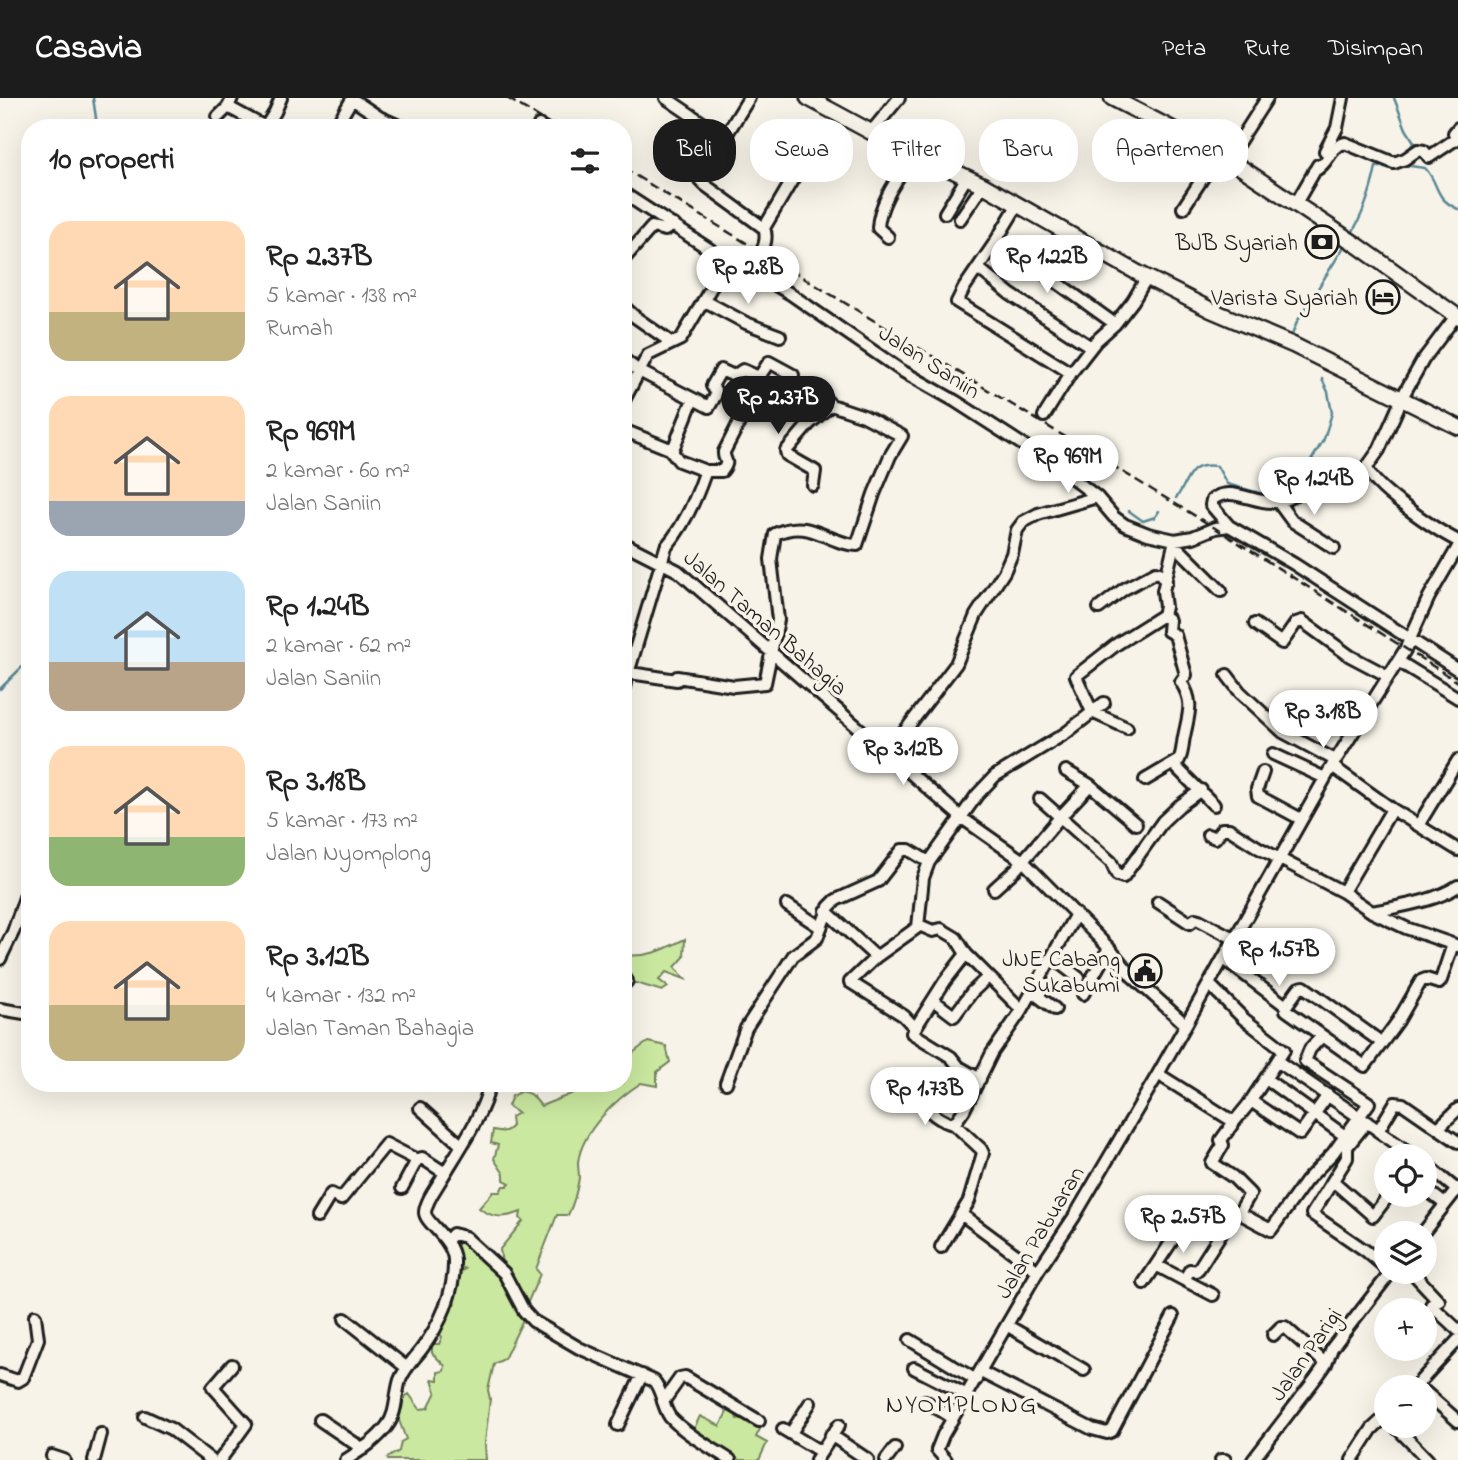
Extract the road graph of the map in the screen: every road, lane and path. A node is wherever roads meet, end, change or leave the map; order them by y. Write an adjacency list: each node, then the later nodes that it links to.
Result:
1 (281, 98): 13 (street)
2 (351, 98): 14 (street); 15 (street)
3 (666, 98): 16 (street)
4 (749, 98): 19 (street)
5 (808, 98): 22 (main road)
6 (899, 98): 17 (street)
7 (1112, 98): 18 (main road)
8 (1267, 98): 20 (street)
9 (1343, 98): 23 (street)
10 (230, 102): 11 (street); 12 (street)
11 (218, 117)
12 (254, 119)
13 (270, 119)
14 (340, 119)
15 (384, 119)
16 (697, 119)
17 (882, 119)
18 (1152, 119)
19 (736, 120)
20 (1248, 123)
21 (1458, 128): 23 (street)
22 (867, 130)
23 (1314, 171): 33 (street)
24 (1248, 173): 33 (main road)
25 (967, 177): 30 (main road); 35 (street)
26 (702, 182): 38 (street)
27 (791, 182): 38 (street)
28 (896, 182): 39 (street)
29 (1203, 182): 34 (street)
30 (983, 185): 32 (main road); 36 (street)
31 (632, 199): 37 (street, Jalan Saniin)
32 (1018, 204): 40 (street); 45 (main road)
33 (1295, 205): 48 (main road)
34 (1183, 208)
35 (946, 213)
36 (960, 219)
37 (674, 225): 41 (street); 42 (street, Jalan Saniin)
38 (764, 228): 44 (street)
39 (888, 237)
40 (994, 244): 43 (street); 49 (street)
41 (632, 250)
42 (729, 262): 44 (street, Jalan Saniin); 46 (street)
43 (978, 268): 52 (street); 55 (street)
44 (752, 271): 70 (street, Jalan Saniin)
45 (1147, 277): 49 (street); 59 (main road)
46 (705, 301): 50 (street); 51 (street)
47 (632, 314): 51 (street)
48 (1457, 316): 59 (street)
49 (1115, 324): 52 (street)
50 (780, 335)
51 (672, 343): 54 (street)
52 (1091, 347): 55 (street)
53 (632, 366): 54 (street)
54 (639, 372): 57 (street); 58 (street)
55 (1071, 373): 63 (street)
56 (793, 375): 58 (street)
57 (632, 381)
58 (693, 399): 66 (street)
59 (1403, 399): 64 (main road); 73 (street)
60 (831, 405): 61 (street); 68 (street); 85 (street)
61 (799, 411)
62 (743, 415): 67 (street)
63 (1044, 416)
64 (1458, 427)
65 (632, 434): 66 (street)
66 (673, 452): 67 (street)
67 (705, 471): 78 (street)
68 (813, 485)
69 (1305, 488): 71 (street)
70 (1097, 497): 74 (street, Jalan Saniin); 96 (street)
71 (1278, 502): 72 (street); 77 (street)
72 (1229, 526): 74 (street, Jalan Saniin); 84 (street)
73 (1458, 541)
74 (1175, 542): 79 (street); 80 (street)
75 (632, 547): 78 (street, Jalan Taman Bahagia)
76 (1458, 547): 84 (street, Jalan Pabuaran)
77 (1334, 548)
78 (661, 560): 85 (street, Jalan Taman Bahagia); 87 (street)
79 (1166, 582): 81 (street); 82 (street)
80 (1221, 592)
81 (1098, 608)
82 (1163, 615): 94 (street); 100 (street)
83 (1255, 624): 91 (street)
84 (1410, 639): 86 (street, Jalan Pabuaran); 88 (street)
85 (772, 653): 89 (street); 96 (street, Jalan Taman Bahagia)
86 (1398, 661): 91 (street, Jalan Pabuaran); 92 (street)
87 (632, 666)
88 (1458, 670)
89 (632, 673)
90 (1227, 675): 99 (street)
91 (1388, 676): 99 (street, Jalan Pabuaran)
92 (1458, 698)
93 (1104, 703): 94 (street)
94 (1092, 712): 95 (street); 111 (street)
95 (1127, 728)
96 (888, 753): 111 (street, Jalan Taman Bahagia)
97 (1273, 754): 103 (street)
98 (1458, 760): 114 (street)
99 (1333, 763): 103 (street, Jalan Pabuaran); 109 (street)
100 (1173, 764): 104 (street); 106 (street)
101 (1066, 771): 105 (street)
102 (1263, 772): 112 (street)
103 (1325, 778): 112 (street, Jalan Pabuaran)
104 (1145, 780)
105 (1090, 785): 110 (street); 113 (street)
106 (1201, 790): 108 (street); 110 (street)
107 (1040, 799): 110 (street)
108 (1214, 805)
109 (1392, 809): 114 (street); 122 (street)
110 (1061, 816): 118 (street)
111 (962, 818): 118 (street, Jalan Taman Bahagia); 119 (street)
112 (1301, 820): 117 (street, Jalan Pabuaran)
113 (1136, 824)
114 (1419, 824): 116 (street)
115 (1208, 835): 117 (street)
116 (1458, 850)
117 (1279, 859): 122 (street); 131 (street, Jalan Pabuaran)
118 (1023, 860): 121 (street); 128 (street, Jalan Taman Bahagia)
119 (929, 862): 126 (street); 129 (street)
120 (1458, 886): 127 (street)
121 (994, 889)
122 (1343, 891): 127 (street)
123 (1158, 902): 131 (street)
124 (787, 905): 130 (street)
125 (21, 906): 134 (street)
126 (826, 911): 130 (street); 136 (street)
127 (1373, 912): 132 (street)
128 (1077, 915): 133 (street, Jalan Taman Bahagia); 137 (street); 147 (street)
129 (919, 925): 135 (street); 136 (street)
130 (821, 926): 159 (street)
131 (1236, 939): 138 (street, Jalan Pabuaran)
132 (1455, 945): 152 (street)
133 (1109, 948): 142 (street); 149 (street, Jalan Taman Bahagia)
134 (2, 953)
135 (966, 954): 139 (street); 143 (street)
136 (876, 957): 150 (street)
137 (1053, 958): 140 (street); 146 (street)
138 (1224, 959): 141 (street, Jalan Pabuaran); 144 (street)
139 (988, 977): 143 (street); 147 (street)
140 (1079, 978)
141 (1209, 984): 149 (street, Jalan Pabuaran); 153 (street)
142 (1083, 994)
143 (933, 1000): 150 (street)
144 (1286, 1006): 151 (street); 152 (street)
145 (0, 1009): 148 (street)
146 (1055, 1009)
147 (1022, 1010): 157 (street)
148 (21, 1012)
149 (1185, 1024): 156 (street, Jalan Pabuaran)
150 (915, 1028): 157 (street)
151 (1322, 1036): 152 (street); 155 (street)
152 (1381, 1042)
153 (1284, 1050): 154 (street); 155 (street)
154 (1277, 1061): 158 (street); 162 (street)
155 (1305, 1061): 167 (street)
156 (1158, 1074): 168 (street); 194 (street, Jalan Pabuaran)
157 (980, 1079): 169 (street)
158 (1266, 1079): 163 (street); 166 (street)
159 (726, 1083)
160 (488, 1092): 175 (street)
161 (910, 1092): 169 (street)
162 (1328, 1096): 166 (street); 167 (street)
163 (1251, 1101): 166 (street); 168 (street)
164 (420, 1108): 175 (street)
165 (1458, 1109): 170 (street)
166 (1314, 1114): 172 (street)
167 (1363, 1119): 171 (street); 172 (street); 179 (street)
168 (1234, 1122): 186 (street)
169 (954, 1124): 187 (street)
170 (1438, 1128): 171 (street); 173 (street)
171 (1378, 1130): 174 (street)
172 (1345, 1136): 186 (street)
173 (1458, 1142)
174 (1396, 1144)
175 (461, 1145): 177 (street)
176 (417, 1160): 177 (street); 180 (street); 188 (street)
177 (445, 1172): 190 (street)
178 (1437, 1173): 181 (street)
179 (1333, 1181): 184 (street); 192 (street)
180 (402, 1188)
181 (1457, 1189): 183 (street)
182 (1437, 1198): 183 (street)
183 (1445, 1204): 189 (street)
184 (1380, 1207)
185 (1192, 1211): 193 (street)
186 (1239, 1213): 195 (street)
187 (961, 1214): 191 (street); 194 (street)
188 (317, 1217)
189 (1432, 1221)
190 (447, 1241): 210 (street); 214 (street)
191 (941, 1247)
192 (1374, 1258)
193 (1156, 1265): 195 (street); 196 (street)
194 (1038, 1271): 203 (street, Jalan Pabuaran)
195 (1184, 1280): 199 (street)
196 (1144, 1283)
197 (1382, 1284): 208 (street, Jalan Parigi)
198 (1423, 1284): 204 (street)
199 (1213, 1295)
200 (35, 1316): 213 (street)
201 (1174, 1316): 216 (street)
202 (345, 1319): 210 (street)
203 (1008, 1326): 212 (street); 216 (street, Jalan Pabuaran)
204 (1458, 1330)
205 (1273, 1335): 208 (street)
206 (910, 1340): 216 (street)
207 (1458, 1340): 215 (street)
208 (1326, 1364): 246 (street, Jalan Parigi)
209 (232, 1365): 242 (street)
210 (407, 1368): 234 (street)
211 (914, 1368): 217 (street)
212 (1084, 1370)
213 (0, 1375)
214 (642, 1375): 219 (street); 227 (street)
215 (1430, 1375)
216 (979, 1376): 217 (street, Jalan Pabuaran)
217 (967, 1395): 223 (street, Jalan Pabuaran)
218 (925, 1401): 223 (street)
219 (663, 1402): 225 (street); 244 (street)
220 (810, 1403): 236 (street)
221 (1437, 1403): 226 (street)
222 (145, 1417): 237 (street)
223 (953, 1418): 238 (street, Jalan Pabuaran)
224 (320, 1420): 234 (street)
225 (759, 1421)
226 (1458, 1421)
227 (618, 1425)
228 (839, 1425): 231 (street)
229 (1374, 1427): 247 (street)
230 (102, 1434): 241 (street)
231 (831, 1435): 236 (street); 239 (street)
232 (1407, 1438): 248 (street)
233 (895, 1448): 245 (street)
234 (363, 1449): 243 (street)
235 (52, 1456): 240 (street)
236 (819, 1456)
237 (204, 1458)
238 (940, 1458)
239 (864, 1459)
240 (64, 1460)
241 (94, 1460)
242 (220, 1460)
243 (346, 1460)
244 (730, 1460)
245 (886, 1460)
246 (1253, 1460)
247 (1352, 1460)
248 (1429, 1460)

